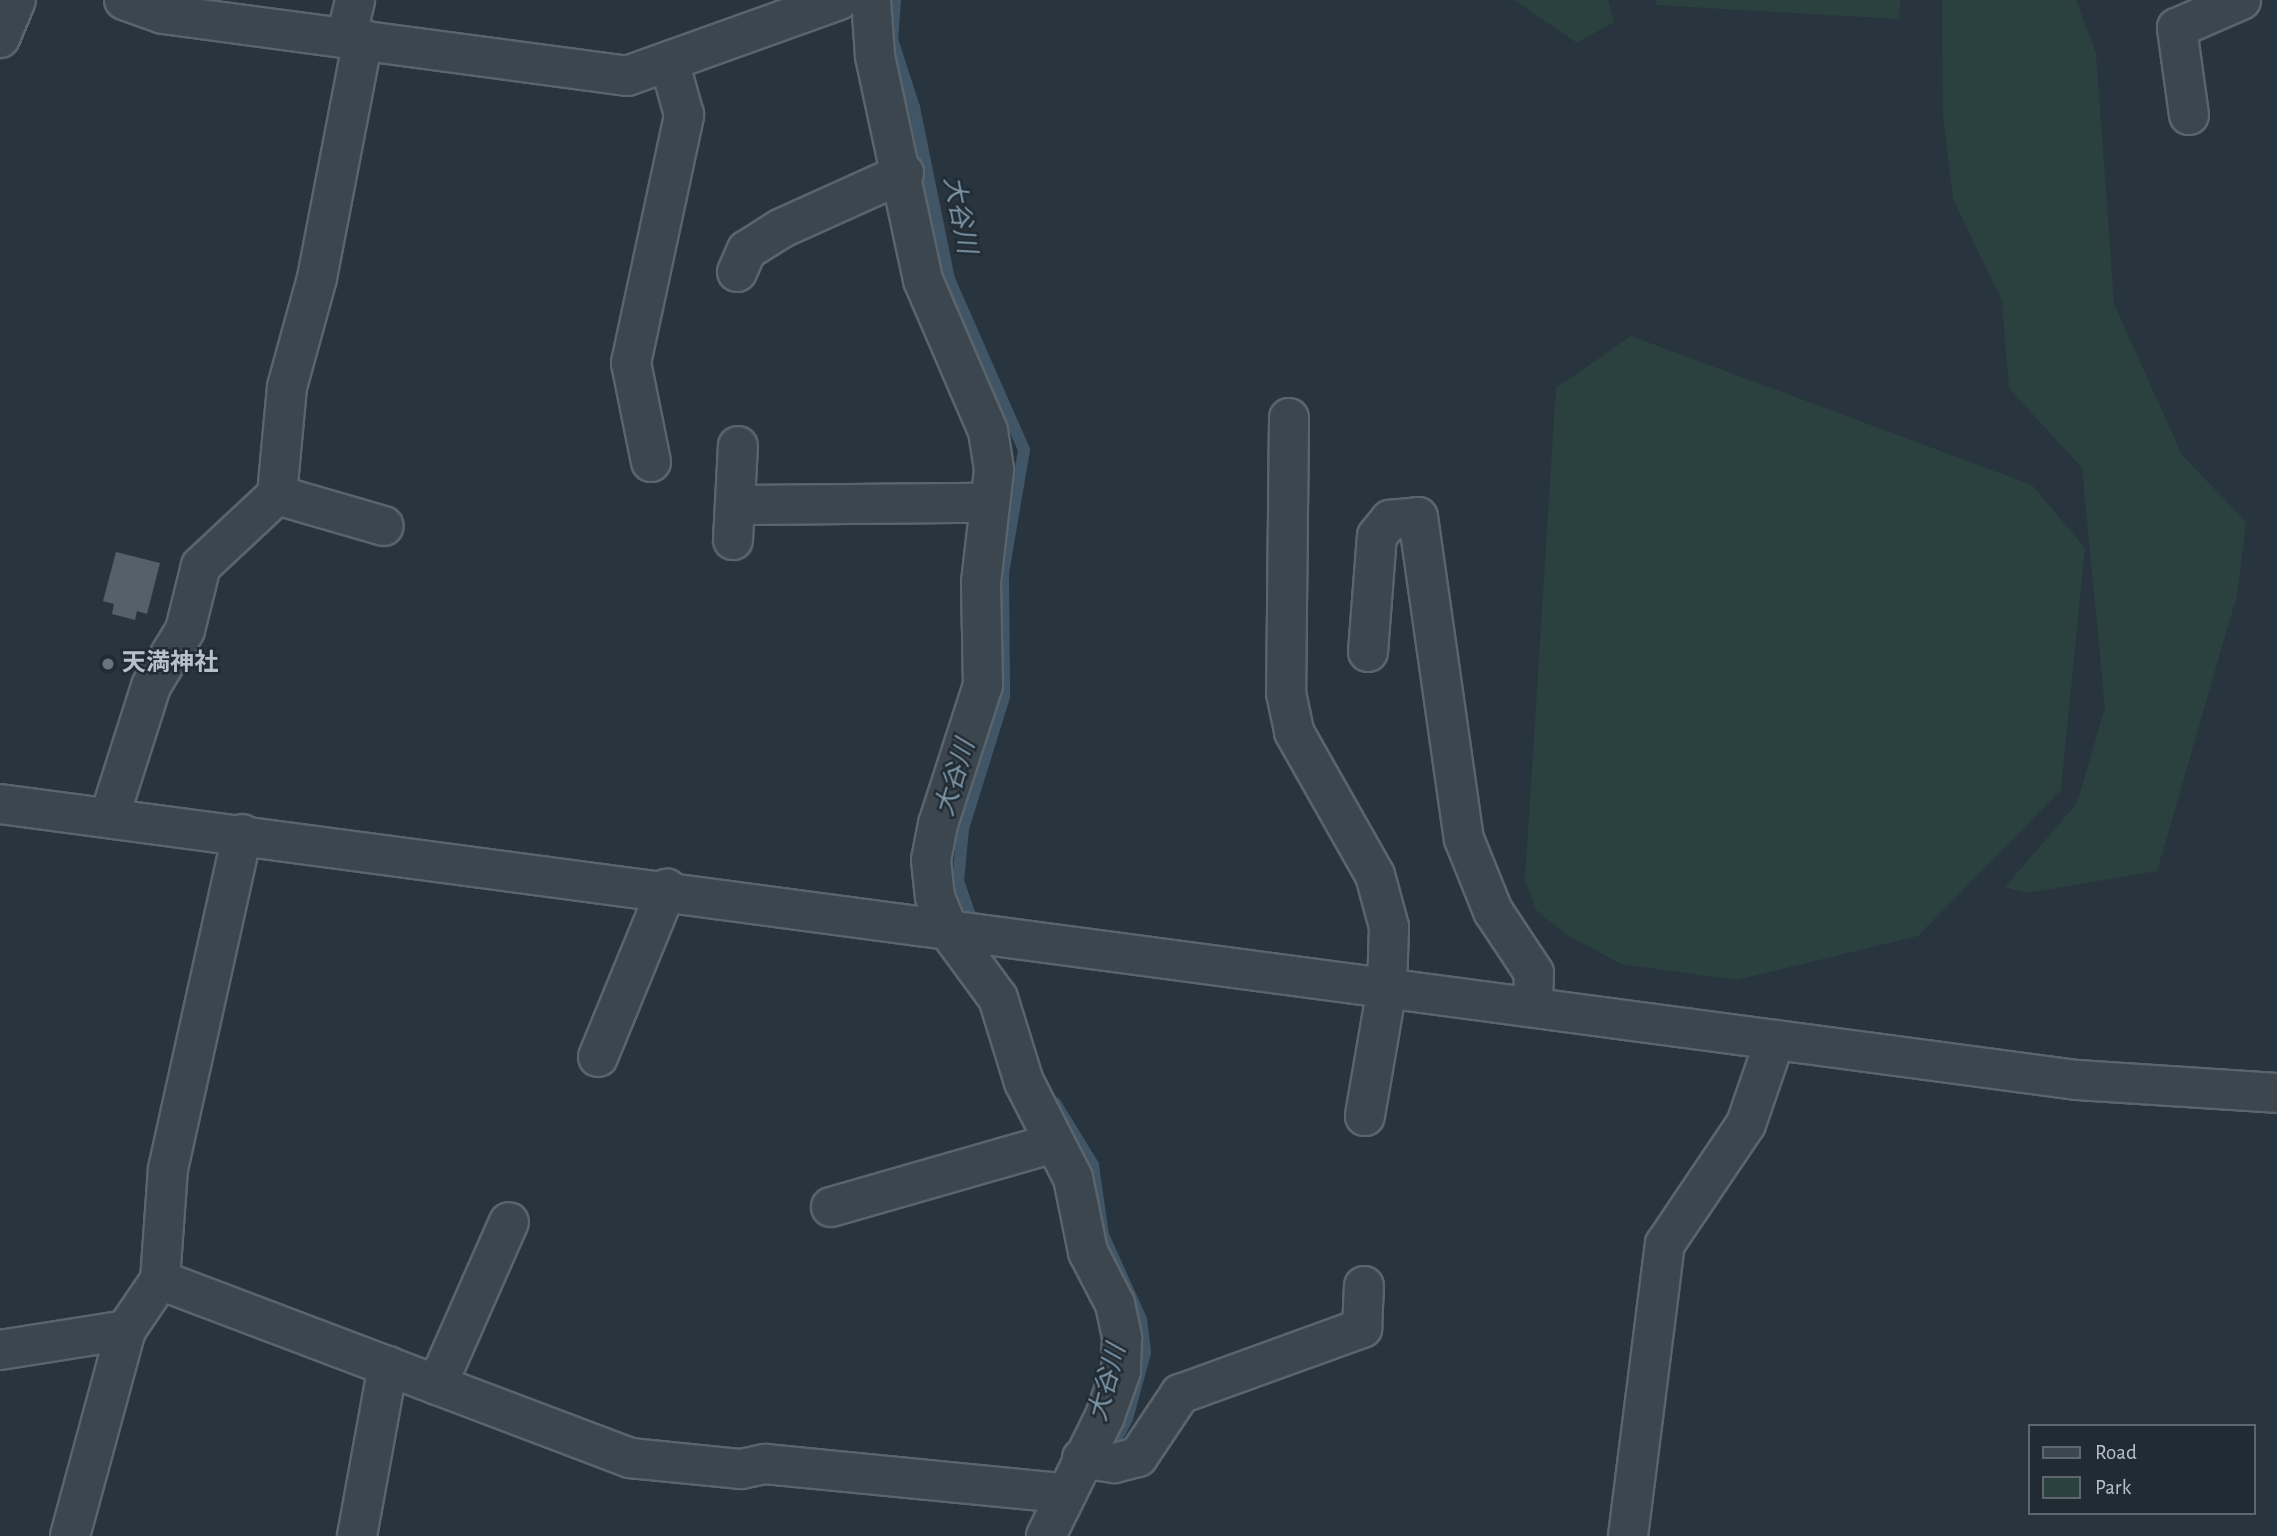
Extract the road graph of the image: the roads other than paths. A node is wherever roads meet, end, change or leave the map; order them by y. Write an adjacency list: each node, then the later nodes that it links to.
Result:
1 (16, 0): 7 (street)
2 (124, 0): 8 (street)
3 (355, 0): 8 (street)
4 (839, 0): 9 (street)
5 (871, 0): 11 (street)
6 (2241, 0): 10 (street)
7 (0, 38)
8 (354, 38): 9 (street); 16 (street)
9 (669, 61): 15 (street)
10 (2189, 115)
11 (904, 173): 12 (street); 17 (street)
12 (737, 272)
13 (1289, 418): 25 (street)
14 (738, 446): 17 (street)
15 (651, 462)
16 (277, 495): 18 (street); 21 (street)
17 (990, 503): 24 (street)
18 (384, 526)
19 (1368, 652): 26 (street)
20 (0, 804): 21 (street)
21 (110, 818): 22 (street)
22 (242, 834): 23 (street); 34 (street)
23 (667, 890): 24 (street); 28 (street)
24 (955, 932): 25 (street); 31 (street)
25 (1387, 988): 26 (street); 30 (street)
26 (1532, 1007): 27 (street)
27 (1775, 1040): 29 (street); 45 (street)
28 (598, 1057)
29 (2277, 1093)
30 (1365, 1116)
31 (1054, 1143): 32 (street); 40 (street)
32 (831, 1206)
33 (509, 1222): 39 (street)
34 (160, 1280): 36 (street); 38 (street)
35 (1364, 1286): 40 (street)
36 (127, 1330): 37 (street); 42 (street)
37 (0, 1350)
38 (388, 1366): 39 (street); 43 (street)
39 (437, 1385): 41 (street)
40 (1082, 1458): 41 (street)
41 (1063, 1493): 44 (street)
42 (70, 1536)
43 (357, 1536)
44 (1046, 1536)
45 (1628, 1536)

